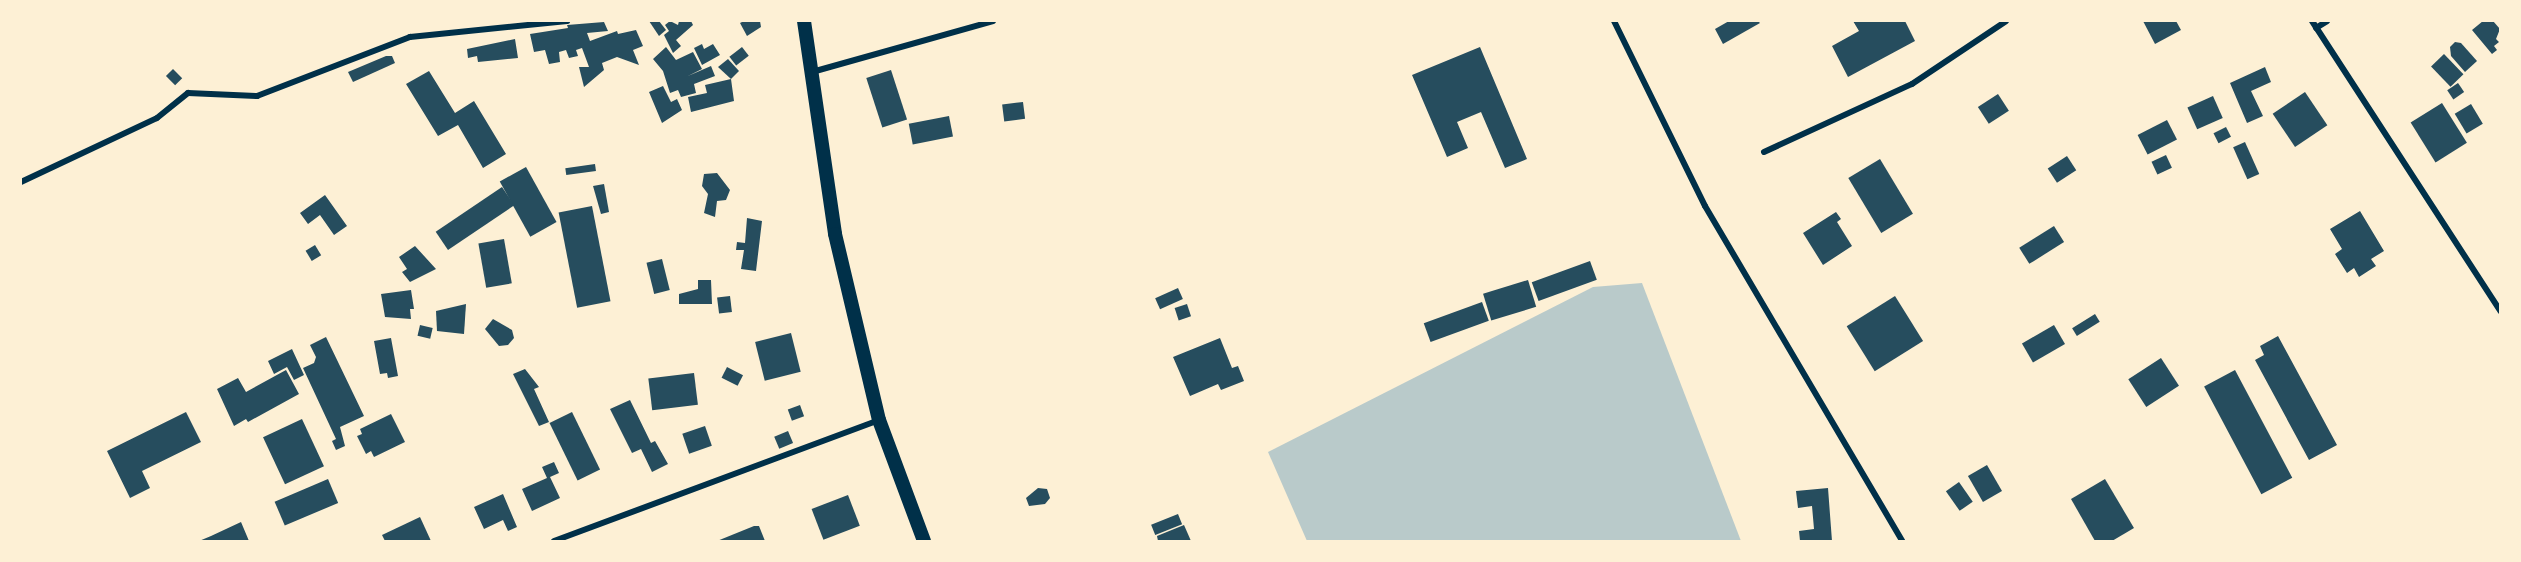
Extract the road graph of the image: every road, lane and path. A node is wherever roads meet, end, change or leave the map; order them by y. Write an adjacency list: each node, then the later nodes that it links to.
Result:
1 (567, 21): 11 (street)
2 (804, 21): 9 (main road)
3 (993, 21): 9 (street)
4 (1614, 21): 16 (street)
5 (2006, 21): 10 (street)
6 (2312, 21): 8 (street)
7 (2327, 21): 8 (street)
8 (2316, 28): 12 (street)
9 (811, 72): 13 (main road)
10 (1764, 152)
11 (21, 182)
12 (2500, 311)
13 (879, 420): 14 (street); 15 (main road)
14 (554, 541)
15 (924, 541)
16 (1902, 541)

